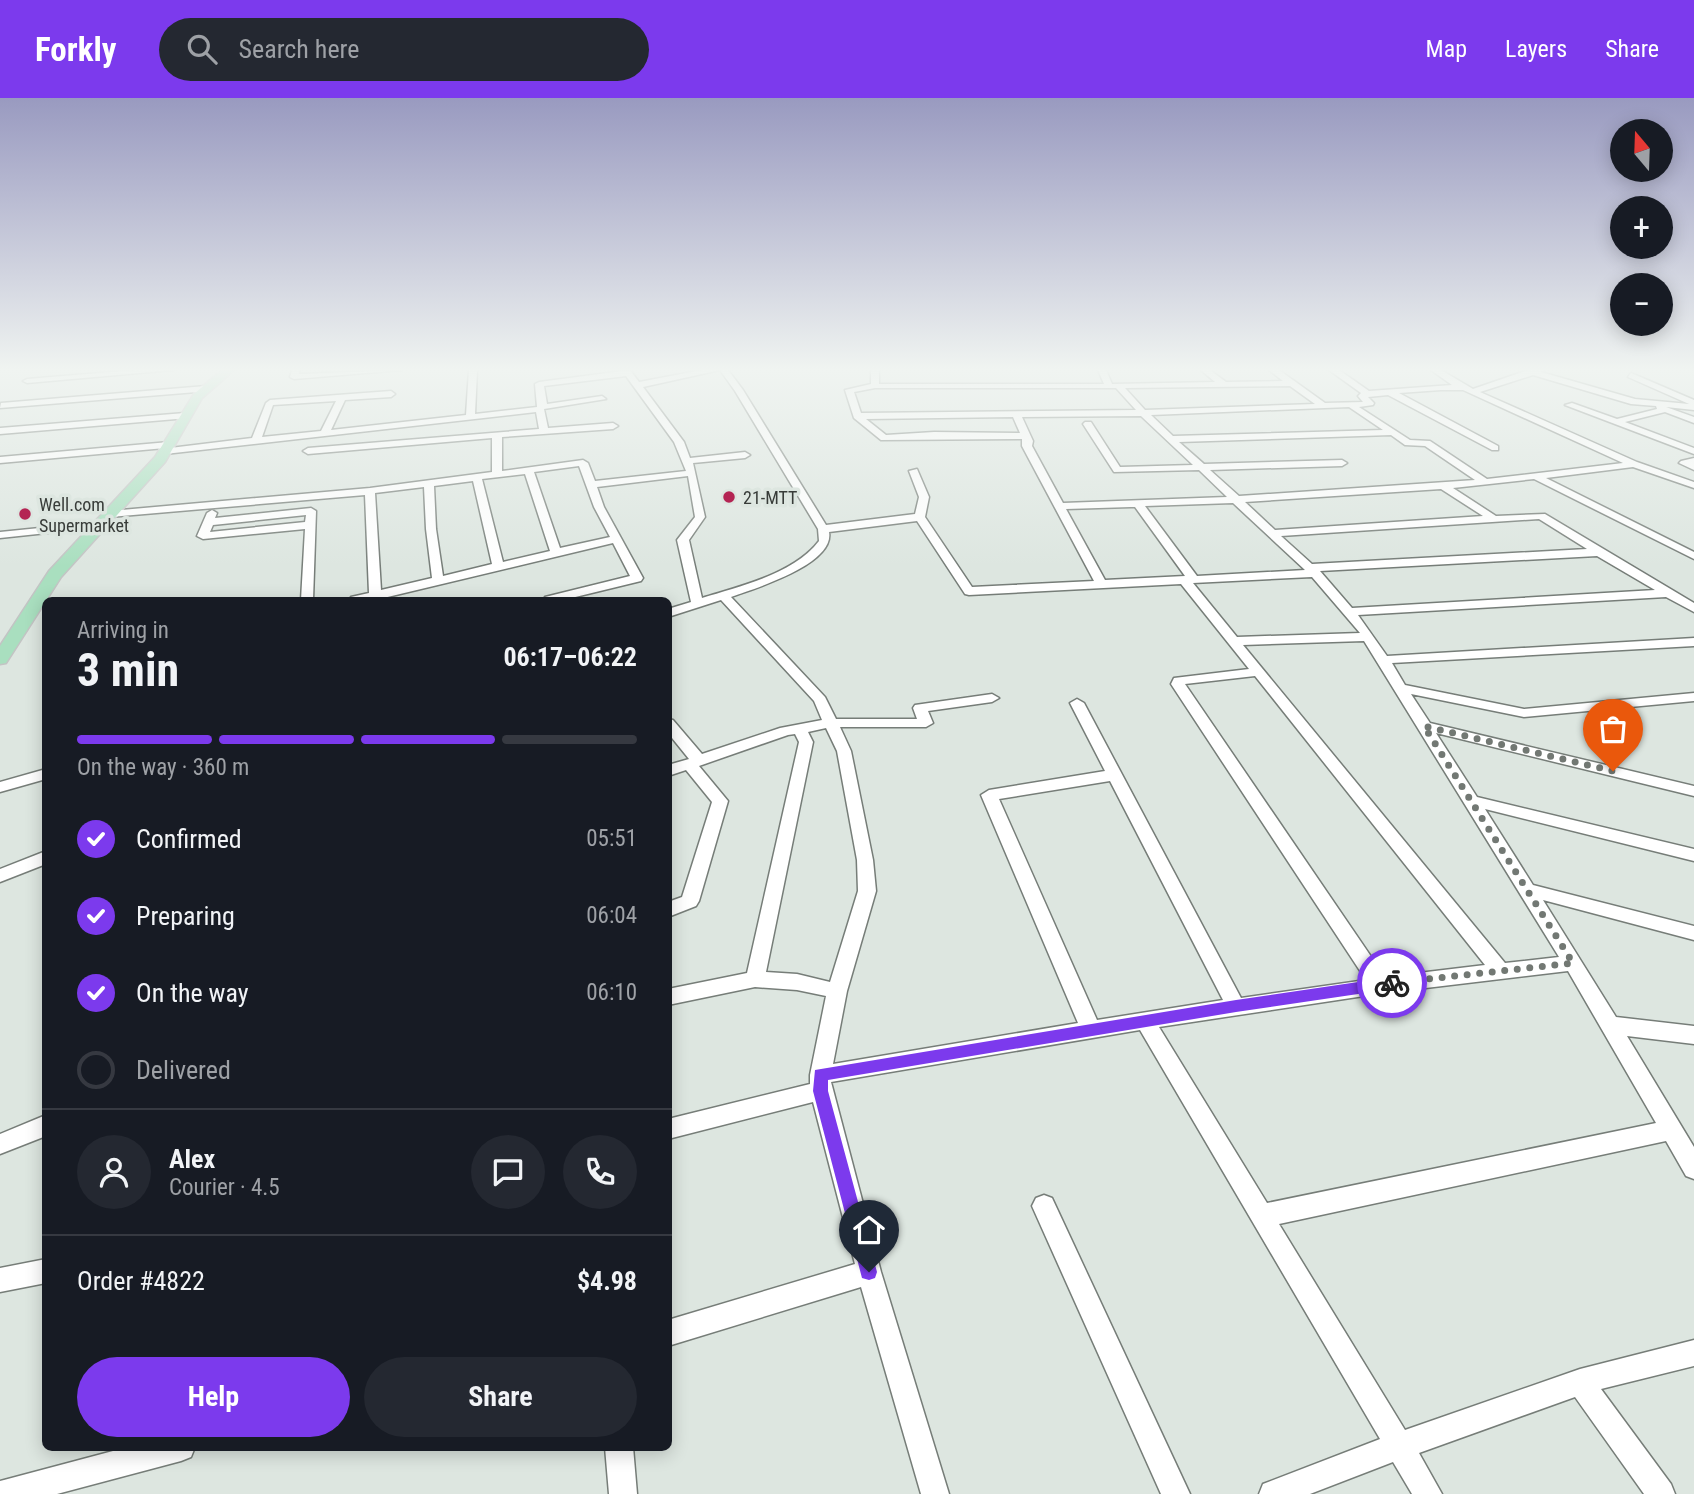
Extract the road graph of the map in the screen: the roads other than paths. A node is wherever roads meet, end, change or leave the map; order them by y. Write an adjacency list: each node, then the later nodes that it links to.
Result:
1 (174, 435): 22 (main road)
2 (258, 435): 21 (street)
3 (317, 435): 21 (street)
4 (318, 435): 5 (street)
5 (495, 435)
6 (497, 435): 36 (street)
7 (673, 435): 27 (street)
8 (766, 435): 57 (street)
9 (880, 435): 10 (street)
10 (943, 435)
11 (958, 435): 19 (street)
12 (1095, 435): 32 (street)
13 (1167, 435): 20 (street)
14 (1293, 435): 20 (street)
15 (1397, 435): 39 (street)
16 (1471, 435): 23 (street)
17 (1570, 435): 30 (street)
18 (1651, 435): 24 (street)
19 (1026, 436): 49 (street)
20 (1171, 439): 32 (street)
21 (256, 442): 22 (street)
22 (167, 448): 26 (street); 51 (main road)
23 (1495, 448)
24 (1694, 451)
25 (745, 455): 27 (street)
26 (0, 460)
27 (687, 461): 35 (street)
28 (1694, 461): 31 (street)
29 (1342, 463): 32 (street)
30 (1634, 464): 38 (street); 42 (street)
31 (1694, 467)
32 (1202, 468): 46 (street)
33 (529, 471): 36 (street); 41 (street); 61 (street)
34 (914, 471): 52 (street)
35 (692, 472): 41 (street); 75 (street)
36 (497, 475): 37 (street)
37 (477, 478): 40 (street); 64 (street)
38 (1538, 478): 39 (street); 63 (street)
39 (1485, 482): 43 (street)
40 (429, 484): 44 (street); 67 (street)
41 (590, 485): 60 (street)
42 (1694, 485)
43 (1443, 486): 46 (street); 53 (street)
44 (370, 491): 45 (street); 71 (street)
45 (332, 494): 48 (street); 50 (street)
46 (1241, 501): 47 (street); 58 (street)
47 (1138, 504): 49 (street); 66 (street)
48 (216, 505): 51 (street); 54 (street)
49 (1059, 506): 68 (street)
50 (320, 509): 54 (street); 56 (street)
51 (110, 513): 55 (main road)
52 (920, 517): 57 (street); 68 (street)
53 (1494, 519): 58 (street); 62 (street)
54 (208, 522): 56 (street)
55 (99, 525): 59 (street); 82 (main road)
56 (308, 525): 72 (street)
57 (823, 529): 70 (street)
58 (1273, 533): 65 (street)
59 (0, 535)
60 (615, 539): 61 (street); 74 (street)
61 (556, 552): 64 (street)
62 (1599, 552): 65 (street); 69 (street)
63 (1694, 556)
64 (498, 566): 67 (street)
65 (1312, 571): 66 (street); 78 (street)
66 (1189, 580): 68 (street); 80 (street)
67 (438, 581): 71 (street)
68 (1102, 585)
69 (1668, 593): 76 (street); 78 (street)
70 (723, 595): 75 (street); 89 (street)
71 (375, 596): 73 (street)
72 (306, 597)
73 (370, 597)
74 (561, 597)
75 (697, 603): 77 (street)
76 (1694, 608)
77 (672, 612)
78 (1348, 612): 79 (street)
79 (1368, 636): 80 (street); 83 (street)
80 (1234, 641): 84 (street)
81 (1694, 642): 83 (street)
82 (0, 659)
83 (1383, 660): 85 (street)
84 (1259, 672): 107 (street); 109 (street)
85 (1401, 688): 86 (street); 90 (street)
86 (1694, 697)
87 (992, 698): 89 (street)
88 (1077, 703): 96 (street)
89 (832, 723): 92 (street); 110 (street)
90 (1424, 726): 98 (street); 99 (street)
91 (672, 729): 93 (street)
92 (799, 729): 93 (street); 108 (street)
93 (694, 762): 94 (street); 104 (street)
94 (672, 770)
95 (42, 775): 97 (street)
96 (1115, 775): 112 (street); 115 (street)
97 (0, 787)
98 (1694, 791)
99 (1469, 800): 100 (street); 103 (street)
100 (1694, 855)
101 (42, 859): 102 (street)
102 (0, 876)
103 (1525, 889): 105 (street); 106 (street)
104 (672, 909)
105 (1694, 933)
106 (1573, 963): 107 (street); 114 (street)
107 (1500, 971): 109 (street)
108 (755, 979): 110 (street); 111 (street)
109 (1380, 985): 112 (street)
110 (837, 991): 117 (street)
111 (672, 996)
112 (1236, 1006): 113 (street)
113 (1145, 1021): 115 (street); 124 (street)
114 (1609, 1025): 116 (street); 120 (street)
115 (1091, 1030): 117 (street)
116 (1694, 1035)
117 (820, 1083): 119 (street); 126 (street)
118 (42, 1127): 121 (street)
119 (672, 1128)
120 (1671, 1129): 122 (street); 124 (street)
121 (0, 1144)
122 (1694, 1168)
123 (1044, 1206): 137 (street)
124 (1261, 1216): 131 (street)
125 (42, 1271): 127 (street)
126 (869, 1272): 128 (street); 136 (street)
127 (0, 1280)
128 (672, 1332)
129 (1694, 1353): 130 (street)
130 (1580, 1382): 131 (street); 140 (street)
131 (1399, 1446): 138 (street); 139 (street)
132 (165, 1451): 134 (street)
133 (619, 1451): 135 (street)
134 (4, 1494)
135 (623, 1494)
136 (935, 1494)
137 (1176, 1494)
138 (1273, 1494)
139 (1427, 1494)
140 (1661, 1494)

